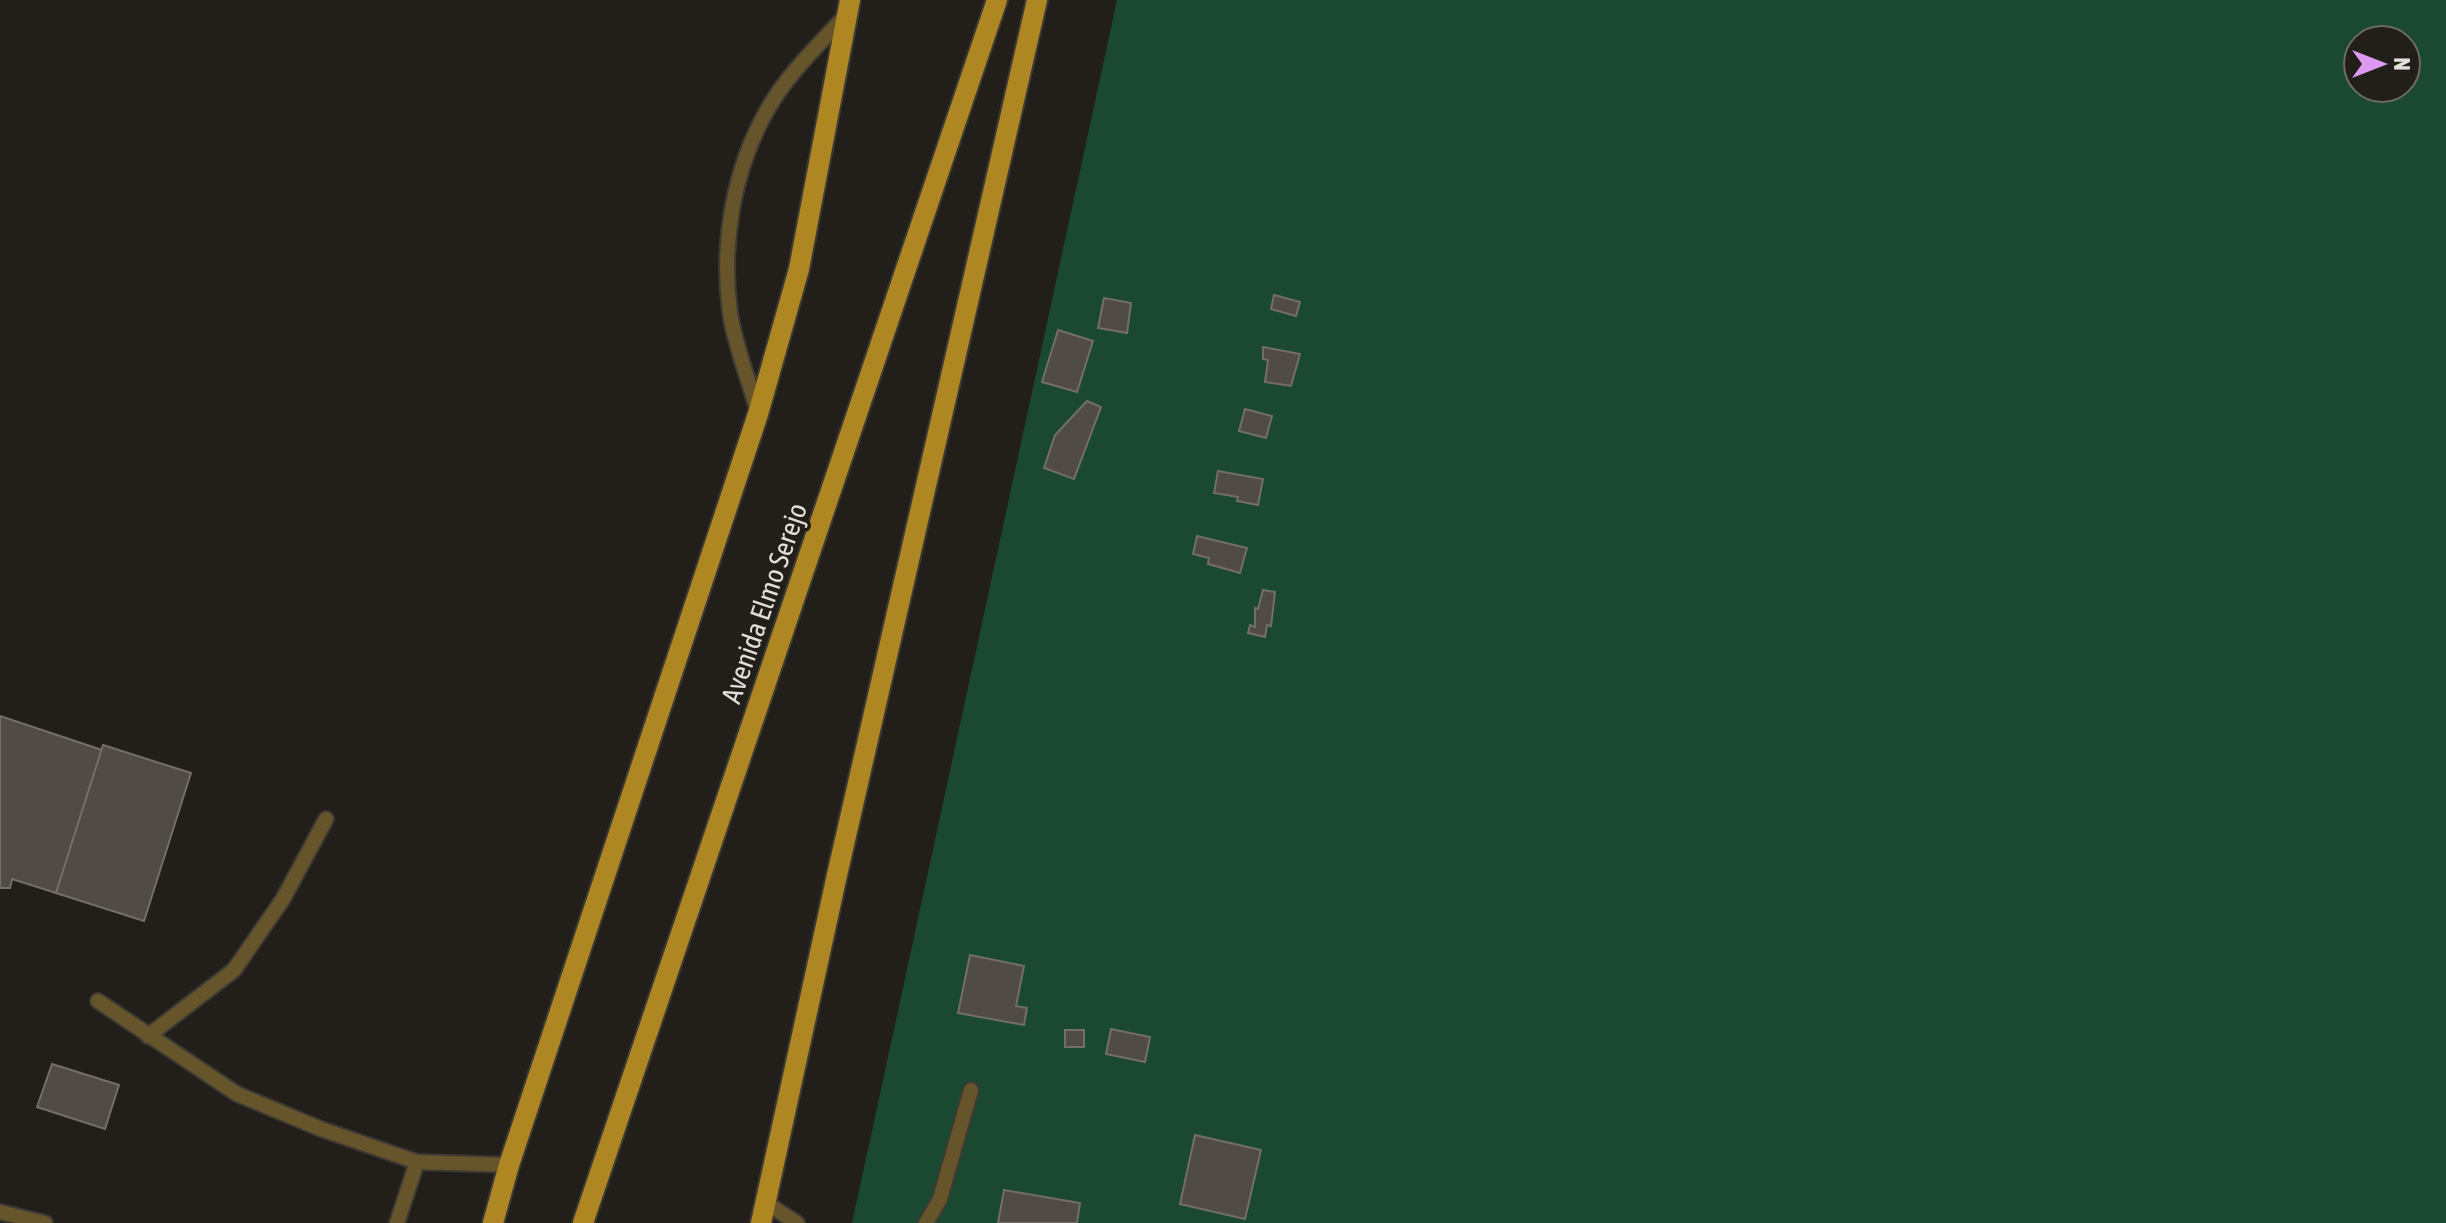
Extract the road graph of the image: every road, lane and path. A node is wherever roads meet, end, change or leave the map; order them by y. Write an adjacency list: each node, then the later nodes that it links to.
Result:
1 (997, 0): 16 (main road, Avenida Elmo Serejo)
2 (1037, 0): 11 (main road)
3 (849, 7): 4 (main road); 4 (lane)
4 (758, 414): 10 (main road)
5 (326, 819): 7 (lane)
6 (98, 1001): 7 (lane)
7 (148, 1036): 9 (lane)
8 (971, 1090): 19 (lane)
9 (417, 1162): 10 (lane); 14 (lane)
10 (509, 1165): 15 (main road)
11 (765, 1202): 17 (main road); 18 (lane)
12 (0, 1212): 13 (lane)
13 (45, 1223)
14 (397, 1223)
15 (493, 1223)
16 (583, 1223)
17 (761, 1223)
18 (797, 1223)
19 (926, 1223)

